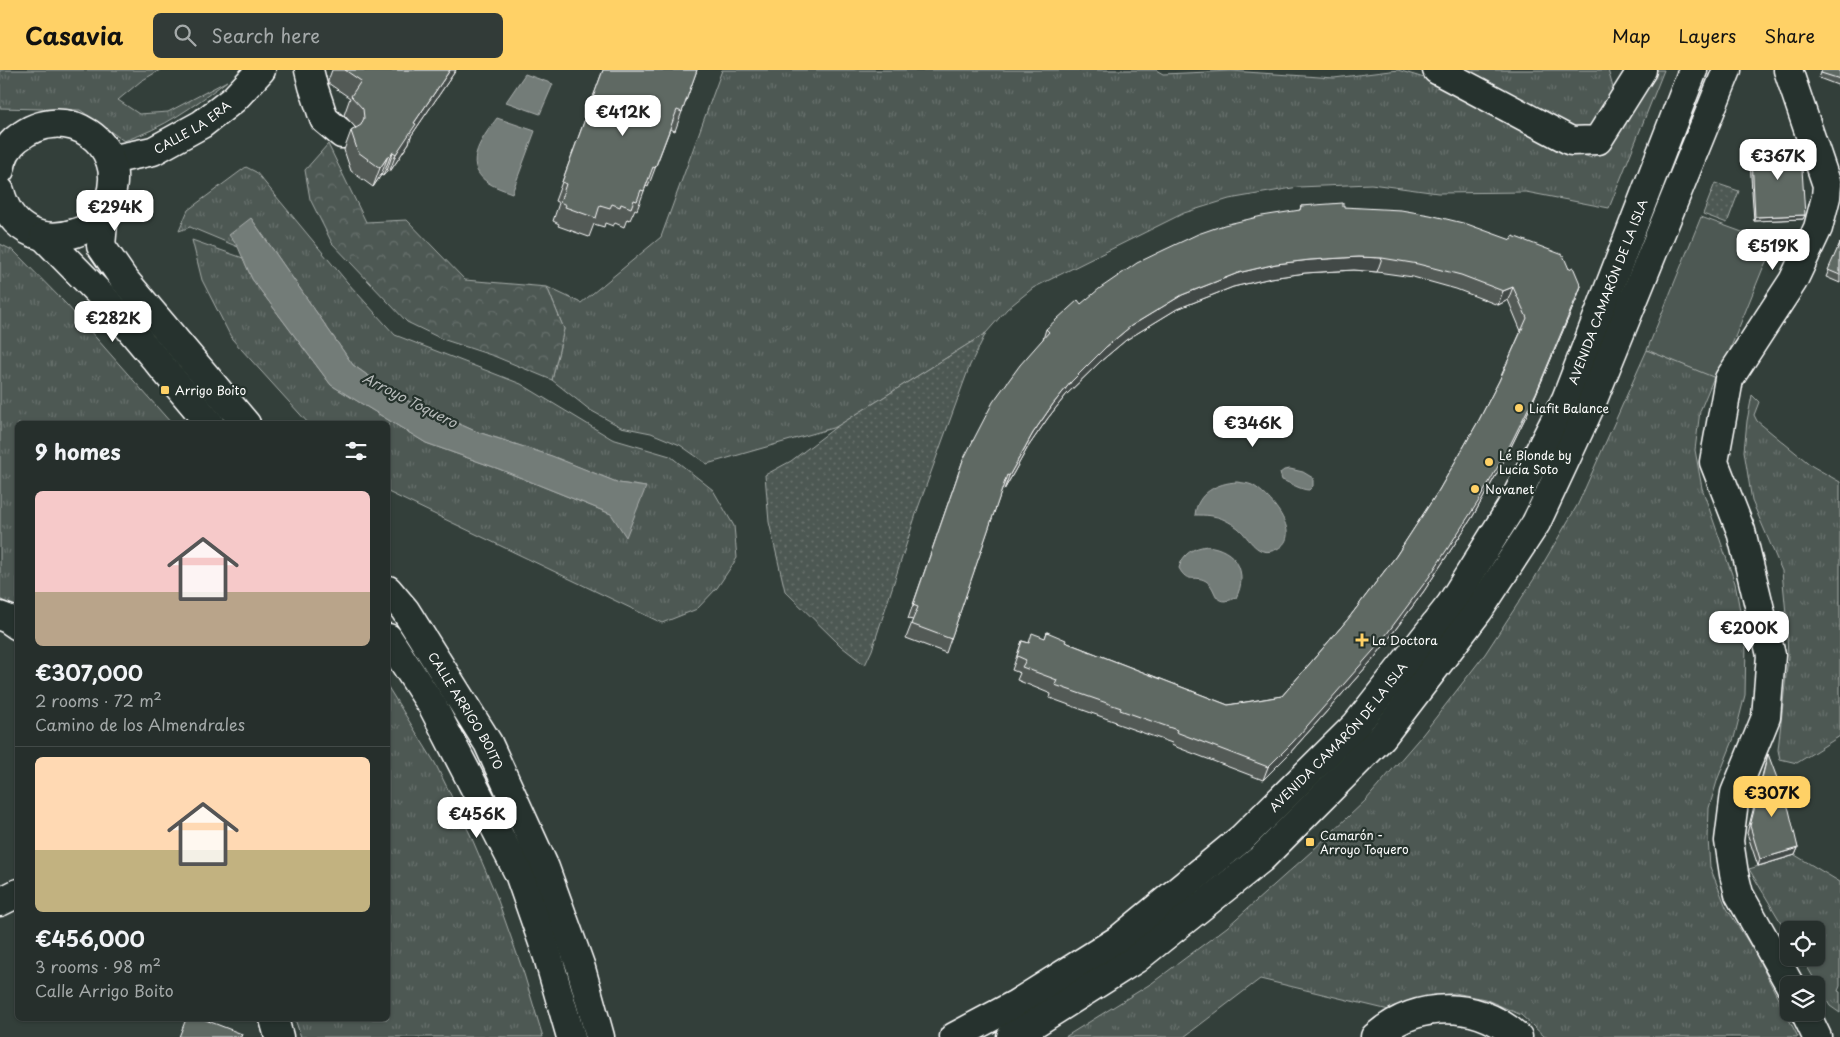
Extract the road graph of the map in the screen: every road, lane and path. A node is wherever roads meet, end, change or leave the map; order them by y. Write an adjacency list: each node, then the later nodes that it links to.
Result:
1 (261, 70): 10 (main road, CALLE LA ERA)
2 (309, 70): 8 (main road)
3 (1437, 70): 4 (main road)
4 (1642, 70)
5 (1693, 70): 30 (main road, AVENIDA CAMARÓN DE LA ISLA)
6 (1727, 70): 31 (main road, AVENIDA CAMARÓN DE LA ISLA)
7 (1788, 70): 14 (main road)
8 (342, 134)
9 (6, 137): 10 (main road); 11 (main road)
10 (110, 160): 13 (main road)
11 (0, 170)
12 (1, 201): 15 (main road)
13 (104, 212): 15 (main road); 17 (main road)
14 (1829, 232): 24 (main road)
15 (44, 237): 16 (main road)
16 (207, 421)
17 (243, 421)
18 (390, 592): 29 (main road, CALLE ARRIGO BOITO)
19 (0, 616): 20 (main road)
20 (15, 624)
21 (390, 641): 28 (main road, CALLE ARRIGO BOITO)
22 (15, 894): 23 (main road)
23 (0, 902)
24 (1785, 976)
25 (275, 1021): 27 (main road)
26 (1810, 1021): 34 (main road)
27 (279, 1037)
28 (571, 1037)
29 (600, 1037)
30 (954, 1037)
31 (1011, 1037)
32 (1375, 1037): 33 (main road)
33 (1518, 1037)
34 (1818, 1037)

